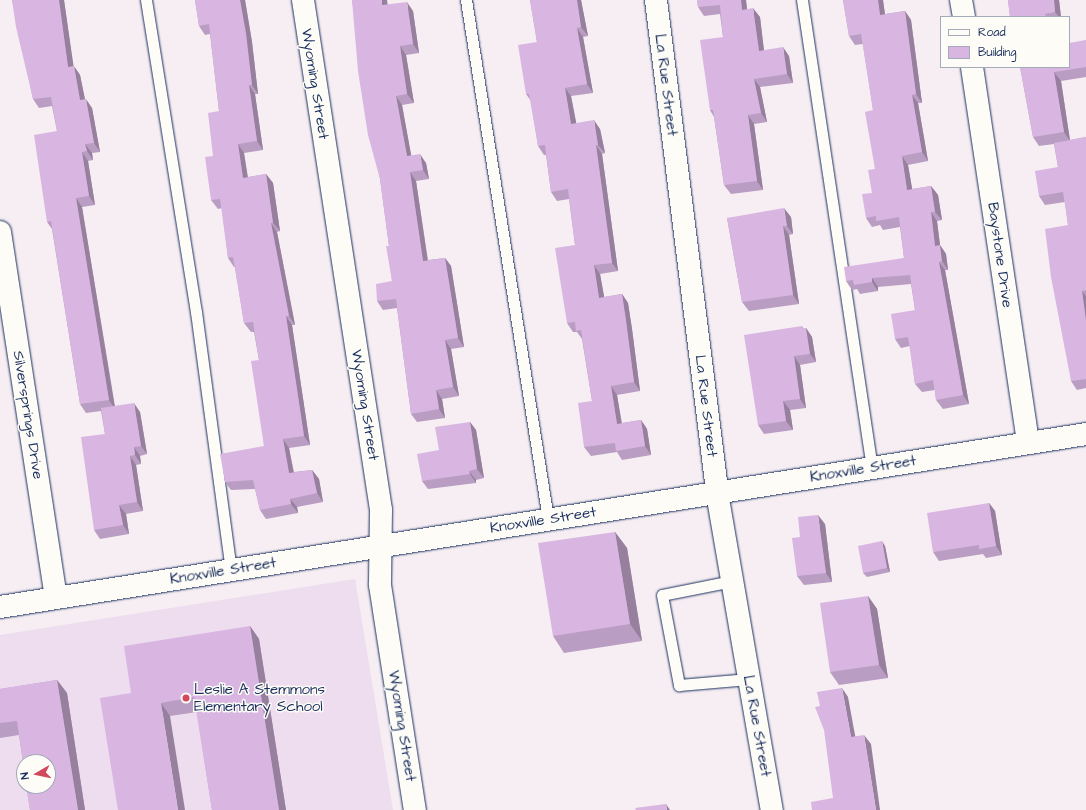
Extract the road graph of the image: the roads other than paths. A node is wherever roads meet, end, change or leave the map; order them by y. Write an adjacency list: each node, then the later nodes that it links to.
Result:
1 (146, 0): 16 (lane)
2 (303, 0): 15 (street, Wyoming Street)
3 (466, 0): 14 (lane)
4 (656, 0): 13 (street, La Rue Street)
5 (802, 0): 12 (lane)
6 (961, 0): 7 (street)
7 (964, 16)
8 (972, 68): 11 (street, Baystone Drive)
9 (0, 232): 18 (street, Silversprings Drive)
10 (1086, 434): 11 (street, Knoxville Street)
11 (1028, 443): 12 (street, Knoxville Street)
12 (872, 468): 13 (street, Knoxville Street)
13 (717, 493): 14 (street, Knoxville Street); 17 (street, La Rue Street)
14 (548, 519): 15 (street, Knoxville Street)
15 (382, 546): 16 (street, Knoxville Street); 21 (street, Wyoming Street)
16 (231, 570): 18 (street, Knoxville Street)
17 (732, 581): 20 (street, La Rue Street); 20 (lane)
18 (56, 598): 19 (street, Knoxville Street)
19 (0, 607)
20 (749, 679): 22 (street, La Rue Street)
21 (415, 810)
22 (772, 810)

